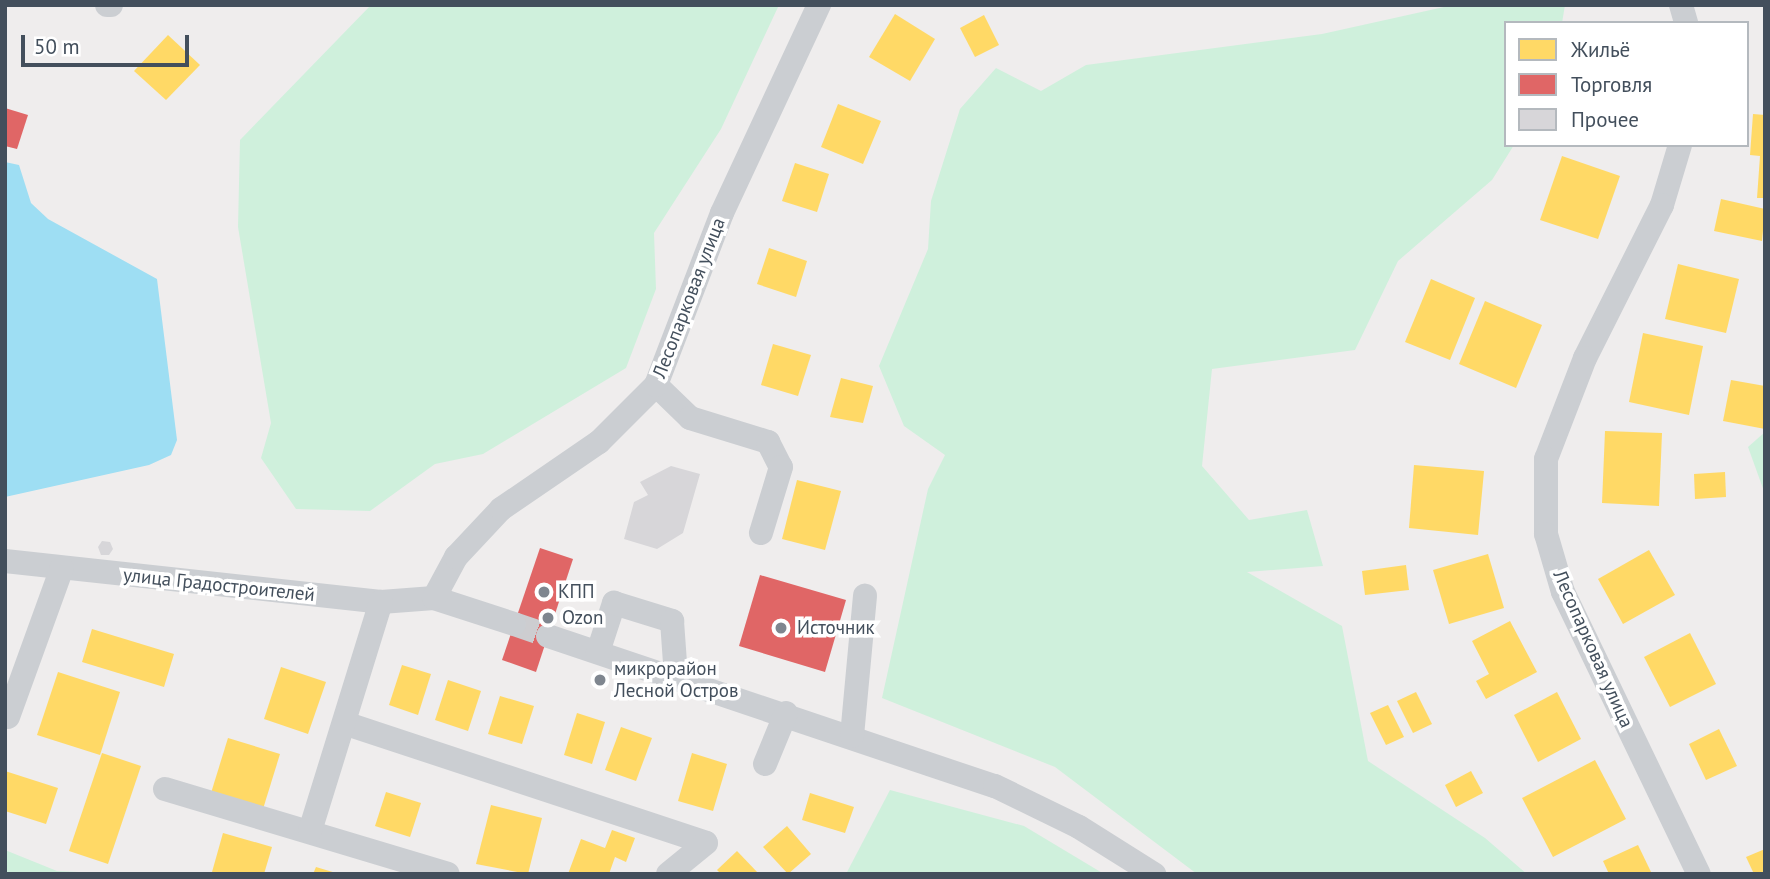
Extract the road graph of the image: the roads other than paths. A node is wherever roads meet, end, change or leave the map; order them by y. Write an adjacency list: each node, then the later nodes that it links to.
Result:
1 (819, 5): 3 (street, Лесопарковая улица)
2 (1679, 147): 24 (street, Лесопарковая улица)
3 (656, 385): 4 (street); 8 (street, Лесопарковая улица)
4 (761, 533)
5 (5, 561): 6 (street, улица Градостроителей)
6 (62, 568): 9 (street, улица Градостроителей); 15 (street)
7 (865, 596): 17 (street)
8 (434, 598): 9 (street, улица Градостроителей); 10 (street)
9 (381, 602): 16 (street)
10 (514, 624)
11 (548, 636): 12 (street)
12 (598, 652): 13 (street); 13 (street)
13 (677, 677): 14 (street)
14 (786, 713): 17 (street); 18 (street)
15 (8, 717)
16 (344, 723): 20 (street); 22 (street)
17 (864, 740): 23 (street)
18 (765, 764)
19 (164, 789): 20 (street)
20 (310, 831): 21 (street)
21 (448, 874)
22 (668, 874)
23 (1154, 874)
24 (1699, 874)

